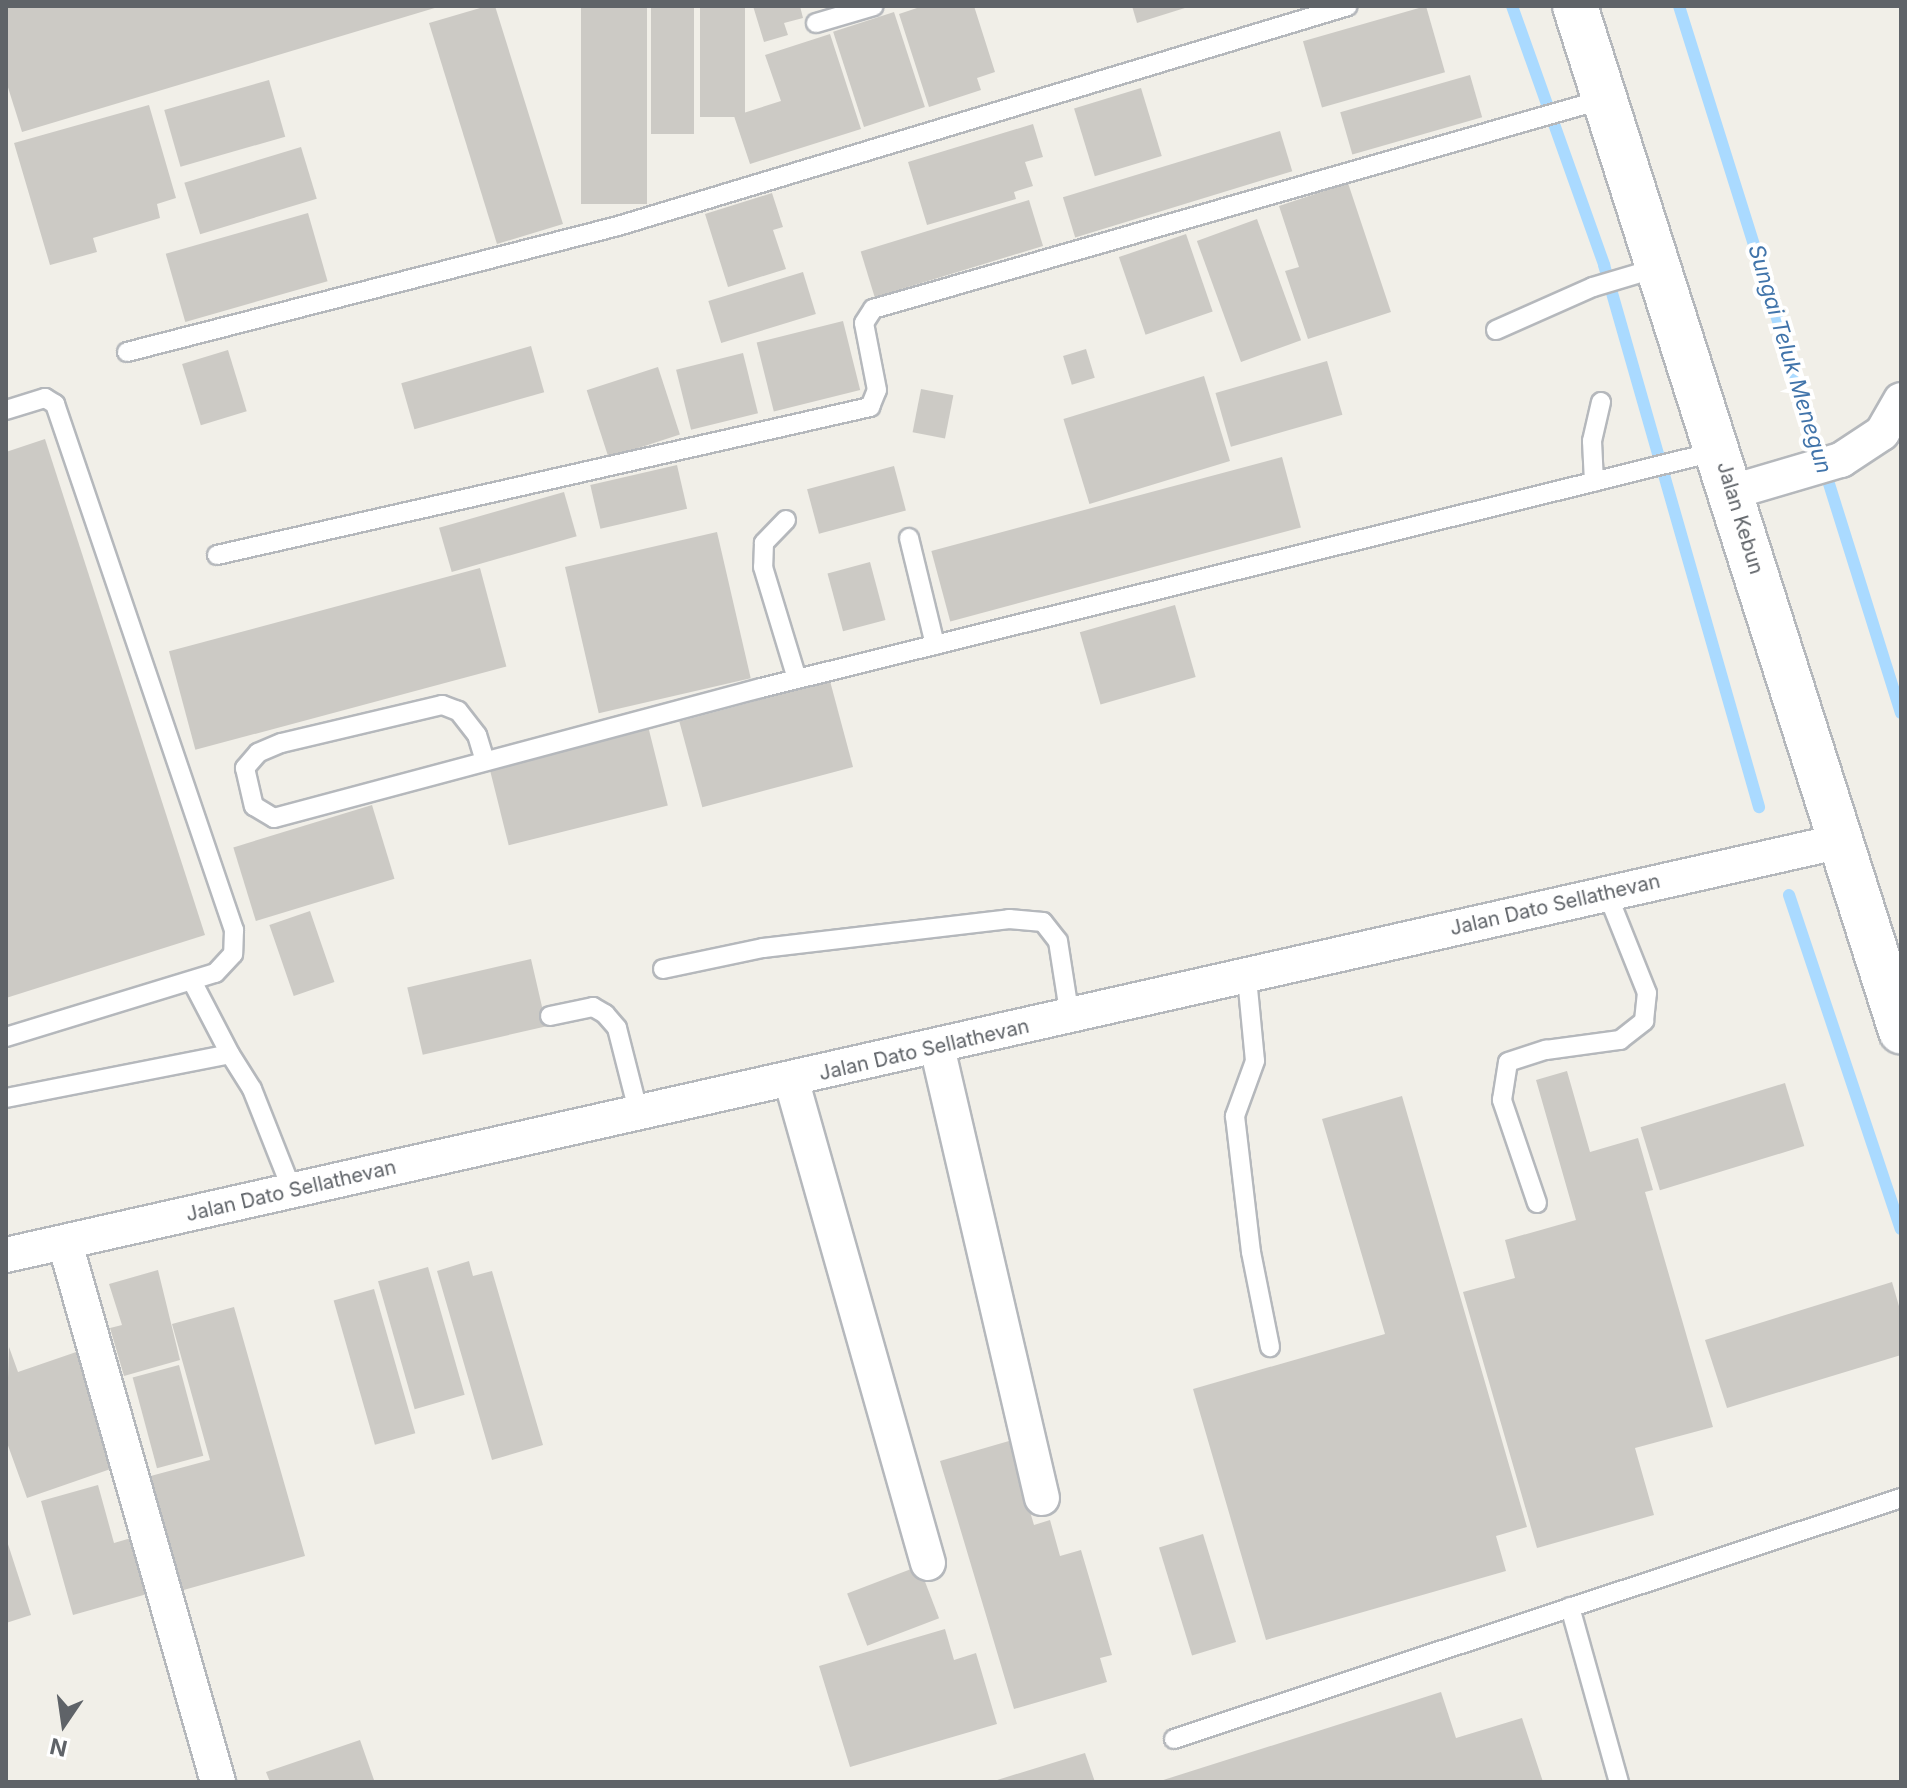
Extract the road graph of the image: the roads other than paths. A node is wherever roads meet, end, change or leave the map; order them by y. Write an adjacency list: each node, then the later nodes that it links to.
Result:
1 (874, 6): 4 (lane)
2 (1348, 6): 8 (lane)
3 (1575, 6): 5 (main road, Jalan Kebun)
4 (816, 23)
5 (1604, 99): 6 (main road, Jalan Kebun); 17 (lane)
6 (1637, 274): 7 (lane); 12 (main road, Jalan Kebun)
7 (1496, 330)
8 (127, 352)
9 (1901, 400): 14 (street)
10 (1601, 402): 13 (lane)
11 (6, 410): 25 (lane)
12 (1718, 451): 13 (lane); 14 (main road, Jalan Kebun)
13 (1594, 482): 18 (lane)
14 (1732, 492): 21 (main road, Jalan Kebun)
15 (786, 520): 19 (lane)
16 (909, 538): 18 (lane)
17 (217, 555)
18 (935, 645): 19 (lane)
19 (797, 679): 20 (lane)
20 (485, 761): 20 (lane)
21 (1841, 841): 22 (street, Jalan Dato Sellathevan); 28 (main road, Jalan Kebun)
22 (1607, 893): 24 (street, Jalan Dato Sellathevan); 36 (lane)
23 (663, 969): 27 (lane)
24 (1247, 978): 27 (street, Jalan Dato Sellathevan); 39 (lane)
25 (193, 983): 29 (lane); 30 (lane)
26 (550, 1016): 34 (lane)
27 (1070, 1018): 31 (street, Jalan Dato Sellathevan)
28 (1901, 1031)
29 (6, 1037)
30 (230, 1054): 33 (lane); 35 (lane)
31 (944, 1077): 32 (street, Jalan Dato Sellathevan); 40 (street)
32 (795, 1092): 34 (street, Jalan Dato Sellathevan); 42 (street)
33 (6, 1098)
34 (639, 1114): 35 (street, Jalan Dato Sellathevan)
35 (292, 1190): 37 (street, Jalan Dato Sellathevan)
36 (1537, 1203)
37 (65, 1243): 38 (street, Jalan Dato Sellathevan); 45 (street)
38 (6, 1255)
39 (1270, 1347)
40 (1042, 1498)
41 (1901, 1498): 43 (lane)
42 (928, 1563)
43 (1570, 1607): 44 (lane); 46 (lane)
44 (1174, 1739)
45 (218, 1782)
46 (1619, 1782)

